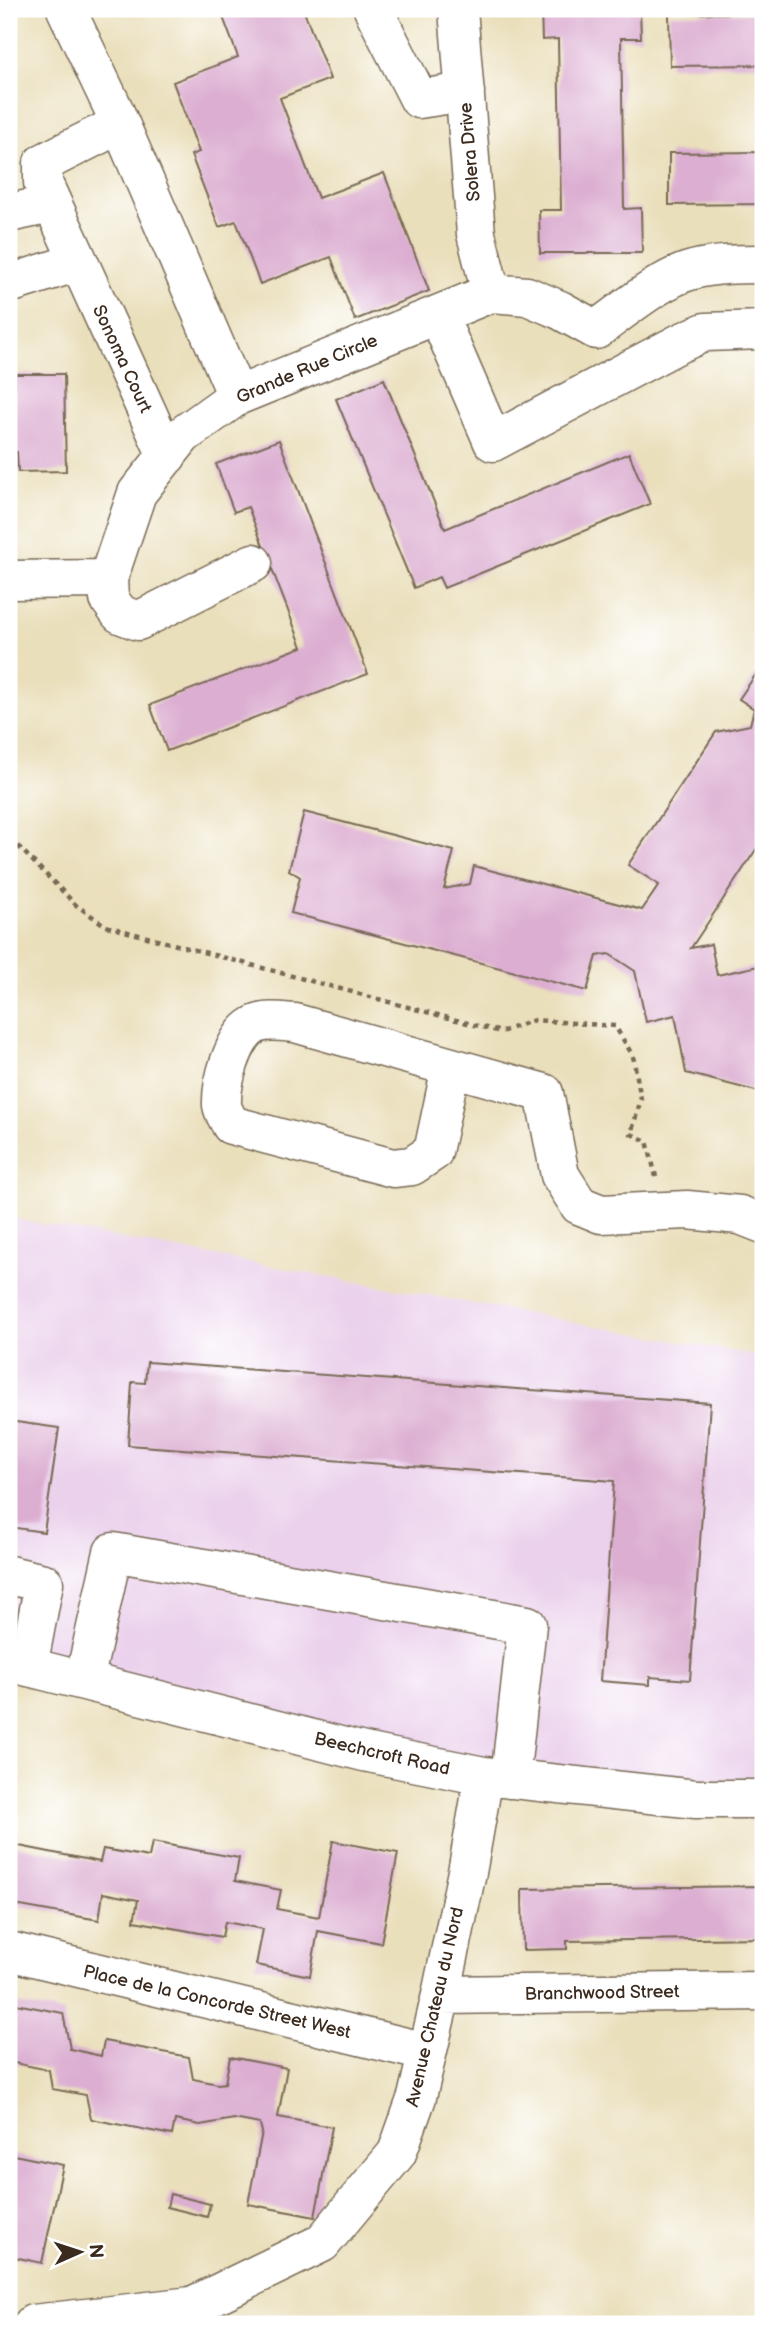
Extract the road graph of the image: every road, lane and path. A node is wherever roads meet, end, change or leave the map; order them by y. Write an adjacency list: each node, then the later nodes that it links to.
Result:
1 (66, 9): 5 (street)
2 (373, 9): 4 (street)
3 (458, 9): 4 (street, Solera Drive)
4 (465, 92): 11 (street, Solera Drive)
5 (120, 124): 6 (street, Sonoma Court); 16 (street)
6 (52, 204): 7 (street); 8 (street, Sonoma Court)
7 (9, 213)
8 (78, 262): 10 (street); 17 (street, Sonoma Court)
9 (763, 264): 13 (street)
10 (9, 284)
11 (491, 293): 12 (street, Grande Rue Circle); 13 (street)
12 (438, 315): 15 (street); 16 (street, Grande Rue Circle)
13 (596, 330): 15 (street)
14 (763, 330): 15 (street)
15 (616, 377)
16 (237, 396): 17 (street, Grande Rue Circle)
17 (167, 456): 19 (street, Grande Rue Circle)
18 (253, 563): 19 (street)
19 (108, 579): 20 (street)
20 (9, 580)
21 (451, 1067): 21 (street); 22 (street)
22 (763, 1224)
23 (9, 1574): 24 (street)
24 (19, 1664): 25 (street, Beechcroft Road)
25 (84, 1681): 26 (street, Beechcroft Road); 26 (street, Avenue Chateau du Nord)
26 (497, 1777): 27 (street, Beechcroft Road); 30 (street, Avenue Chateau du Nord)
27 (763, 1798)
28 (9, 1951): 31 (street, Place de la Concorde Street West)
29 (763, 1991): 30 (street, Branchwood Street)
30 (441, 1994): 31 (street, Avenue Chateau du Nord)
31 (426, 2052): 32 (street, Avenue Chateau du Nord)
32 (33, 2324)

